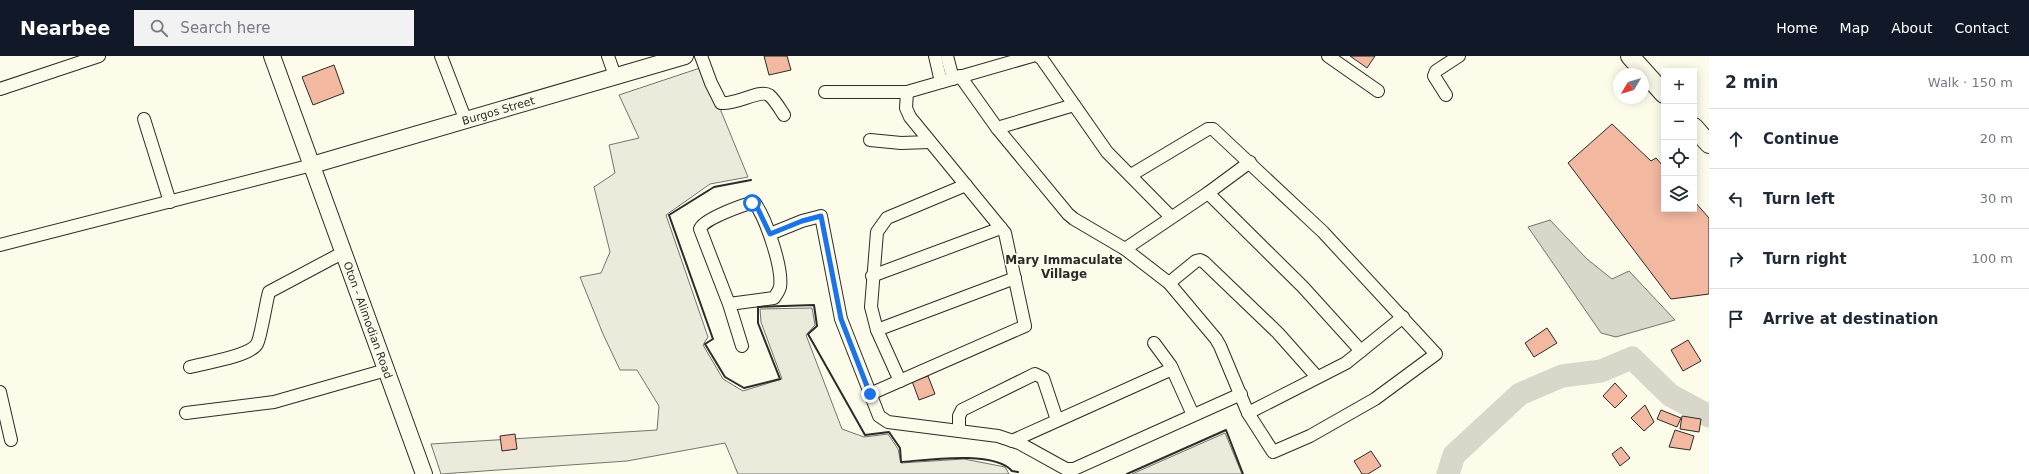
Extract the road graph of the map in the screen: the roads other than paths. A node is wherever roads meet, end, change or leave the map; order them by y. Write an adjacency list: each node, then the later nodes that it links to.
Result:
1 (99, 56): 17 (street)
2 (272, 56): 33 (main road, Oton - Alimodian Road)
3 (441, 56): 26 (street)
4 (608, 56): 14 (street)
5 (685, 56): 14 (main road, Burgos Street)
6 (701, 56): 24 (street)
7 (935, 56): 16 (street)
8 (947, 56): 15 (street)
9 (1032, 56): 15 (street)
10 (1038, 56): 23 (street)
11 (1328, 56): 18 (street)
12 (1459, 56): 22 (street)
13 (1630, 56): 19 (main road)
14 (615, 76): 26 (main road, Burgos Street)
15 (956, 77): 16 (street); 27 (street)
16 (941, 82): 21 (street)
17 (0, 89)
18 (1378, 91)
19 (1661, 91)
20 (825, 92): 21 (street)
21 (908, 92): 30 (street)
22 (1446, 95)
23 (1074, 105): 27 (street); 34 (street)
24 (784, 115)
25 (144, 119): 37 (street)
26 (466, 121): 33 (main road, Burgos Street)
27 (997, 128): 42 (street)
28 (1697, 130): 31 (main road)
29 (870, 140): 30 (street)
30 (930, 142): 35 (street)
31 (1709, 144)
32 (1250, 162): 34 (street); 36 (street); 48 (street)
33 (312, 165): 37 (street); 43 (main road, Oton - Alimodian Road)
34 (1131, 175): 38 (street)
35 (966, 185): 39 (street); 44 (street)
36 (1208, 193): 38 (street); 52 (street)
37 (170, 202): 41 (street)
38 (1171, 217): 42 (street)
39 (1001, 228): 44 (street); 45 (street)
40 (770, 234): 47 (street); 47 (street); 59 (street)
41 (0, 245)
42 (1125, 249): 46 (street)
43 (344, 252): 53 (street); 55 (main road, Oton - Alimodian Road)
44 (872, 276): 49 (street)
45 (1014, 278): 49 (street); 57 (street)
46 (1169, 283): 56 (street); 60 (street)
47 (729, 304): 51 (street)
48 (1403, 317): 52 (street); 62 (street)
49 (877, 330): 57 (street)
50 (1154, 343): 54 (street)
51 (742, 346)
52 (1361, 351): 56 (street)
53 (190, 366)
54 (1172, 369): 63 (street); 64 (street)
55 (386, 370): 61 (street); 68 (main road, Oton - Alimodian Road)
56 (1317, 377): 62 (street)
57 (900, 381): 59 (street)
58 (0, 392): 66 (street)
59 (870, 394): 65 (street)
60 (1241, 394): 62 (street); 63 (street)
61 (186, 413)
62 (1248, 413)
63 (1193, 415): 67 (street)
64 (1057, 420): 65 (street); 67 (street)
65 (959, 431): 67 (street)
66 (11, 440)
67 (1012, 441)
68 (424, 474)

